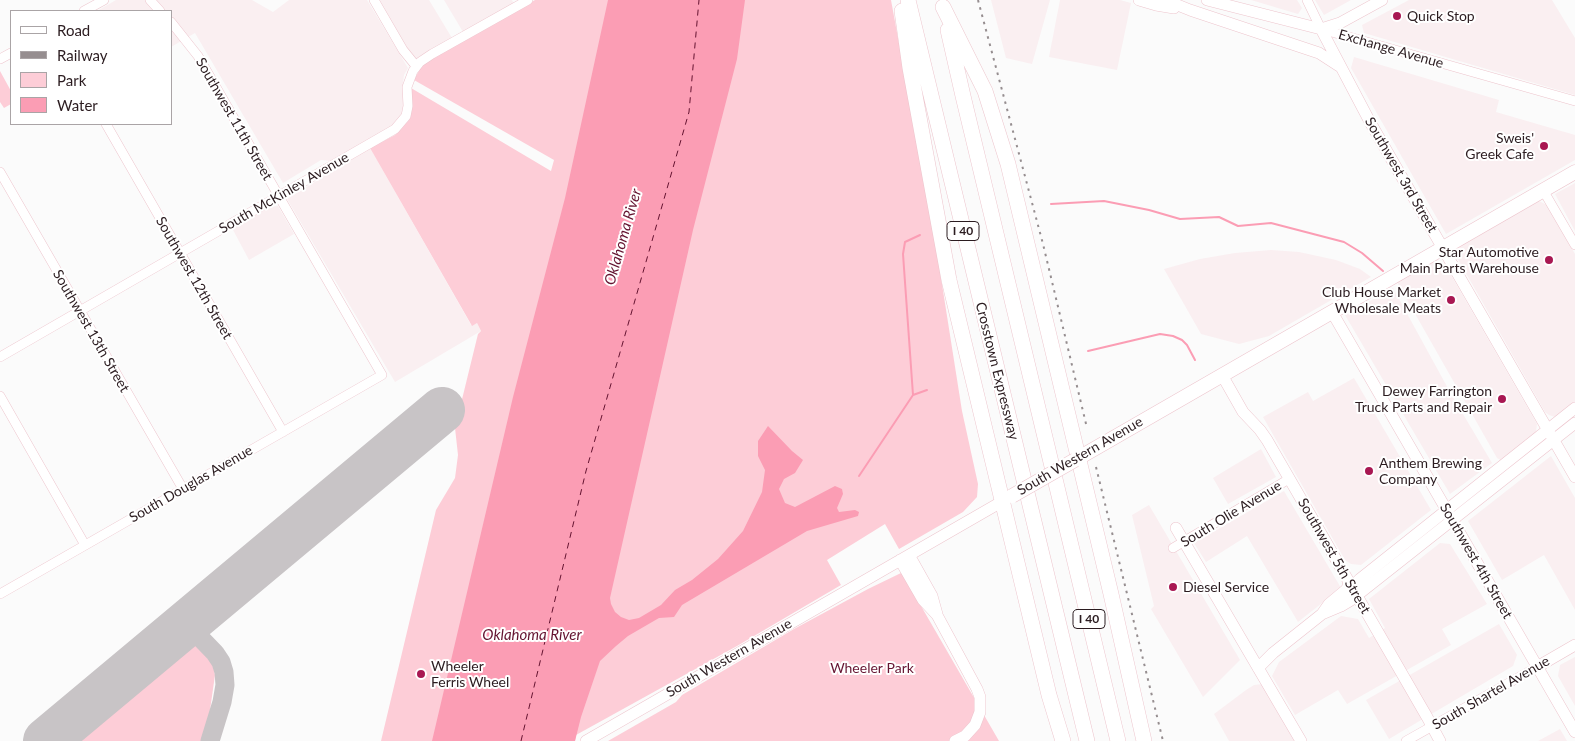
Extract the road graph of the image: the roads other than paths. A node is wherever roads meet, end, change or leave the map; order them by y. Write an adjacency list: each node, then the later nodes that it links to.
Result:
1 (104, 0): 13 (street)
2 (150, 0): 14 (street)
3 (374, 0): 19 (street)
4 (528, 0): 19 (street)
5 (900, 0): 44 (highway)
6 (908, 0): 63 (highway, Crosstown Expressway / I 40)
7 (1139, 0): 15 (street)
8 (1165, 0): 15 (street)
9 (1207, 0): 17 (street, Exchange Avenue)
10 (1307, 0): 17 (street, Southwest 3rd Street)
11 (1382, 0): 17 (street)
12 (942, 3): 40 (highway); 64 (highway, I 40)
13 (86, 10)
14 (159, 10)
15 (1190, 10): 18 (street)
16 (172, 23): 26 (street, Southwest 11th Street)
17 (1321, 30): 18 (street); 20 (street, Southwest 3rd Street); 21 (street, Exchange Avenue)
18 (1306, 49): 20 (street)
19 (416, 66): 26 (street, South McKinley Avenue)
20 (1340, 67): 28 (street, Southwest 3rd Street)
21 (1575, 101)
22 (107, 125): 29 (street, Southwest 12th Street)
23 (0, 172): 30 (street, Southwest 13th Street)
24 (1575, 172): 25 (main road, South Western Avenue)
25 (1543, 190): 27 (street); 28 (main road, South Western Avenue)
26 (278, 196): 29 (street, South McKinley Avenue); 33 (street, Southwest 11th Street)
27 (1575, 246)
28 (1443, 248): 31 (main road, South Western Avenue); 39 (street, Southwest 3rd Street)
29 (180, 253): 30 (street, South McKinley Avenue); 38 (street, Southwest 12th Street)
30 (80, 311): 32 (street, South McKinley Avenue); 43 (street, Southwest 13th Street)
31 (1332, 312): 34 (main road, South Western Avenue); 45 (street, Southwest 4th Street)
32 (0, 357)
33 (382, 375): 38 (street, South Douglas Avenue)
34 (1222, 375): 40 (main road, South Western Avenue); 42 (street, Southwest 5th Street)
35 (0, 396): 48 (street)
36 (1575, 408): 39 (street)
37 (1575, 423): 39 (street)
38 (283, 432): 43 (street, South Douglas Avenue)
39 (1551, 435): 41 (street, Southwest 3rd Street); 45 (street)
40 (1077, 459): 44 (main road, South Western Avenue, bridge); 65 (highway)
41 (1575, 477)
42 (1289, 479): 47 (street, South Olie Avenue); 51 (street, Southwest 5th Street)
43 (183, 489): 48 (street, South Douglas Avenue)
44 (1007, 499): 50 (street, South Western Avenue); 62 (highway)
45 (1450, 515): 53 (street); 56 (street, Southwest 4th Street)
46 (1176, 528): 47 (street)
47 (1184, 541): 49 (street, South Olie Avenue); 57 (street)
48 (85, 545): 52 (street, South Douglas Avenue)
49 (1172, 548)
50 (905, 558): 60 (street, South Western Avenue); 61 (street)
51 (1349, 582): 53 (street, Southwest 5th Street); 54 (street)
52 (0, 594)
53 (1357, 596): 54 (street); 58 (street, Southwest 5th Street)
54 (1322, 614): 57 (street)
55 (1575, 645): 56 (street, South Shartel Avenue)
56 (1537, 667): 58 (street, South Shartel Avenue); 59 (street, Southwest 4th Street)
57 (1258, 668): 66 (street)
58 (1432, 726): 67 (street, South Shartel Avenue); 68 (street, Southwest 5th Street)
59 (1575, 732)
60 (586, 741)
61 (954, 741)
62 (1063, 741)
63 (1087, 741)
64 (1118, 741)
65 (1144, 741)
66 (1301, 741)
67 (1406, 741)
68 (1440, 741)

